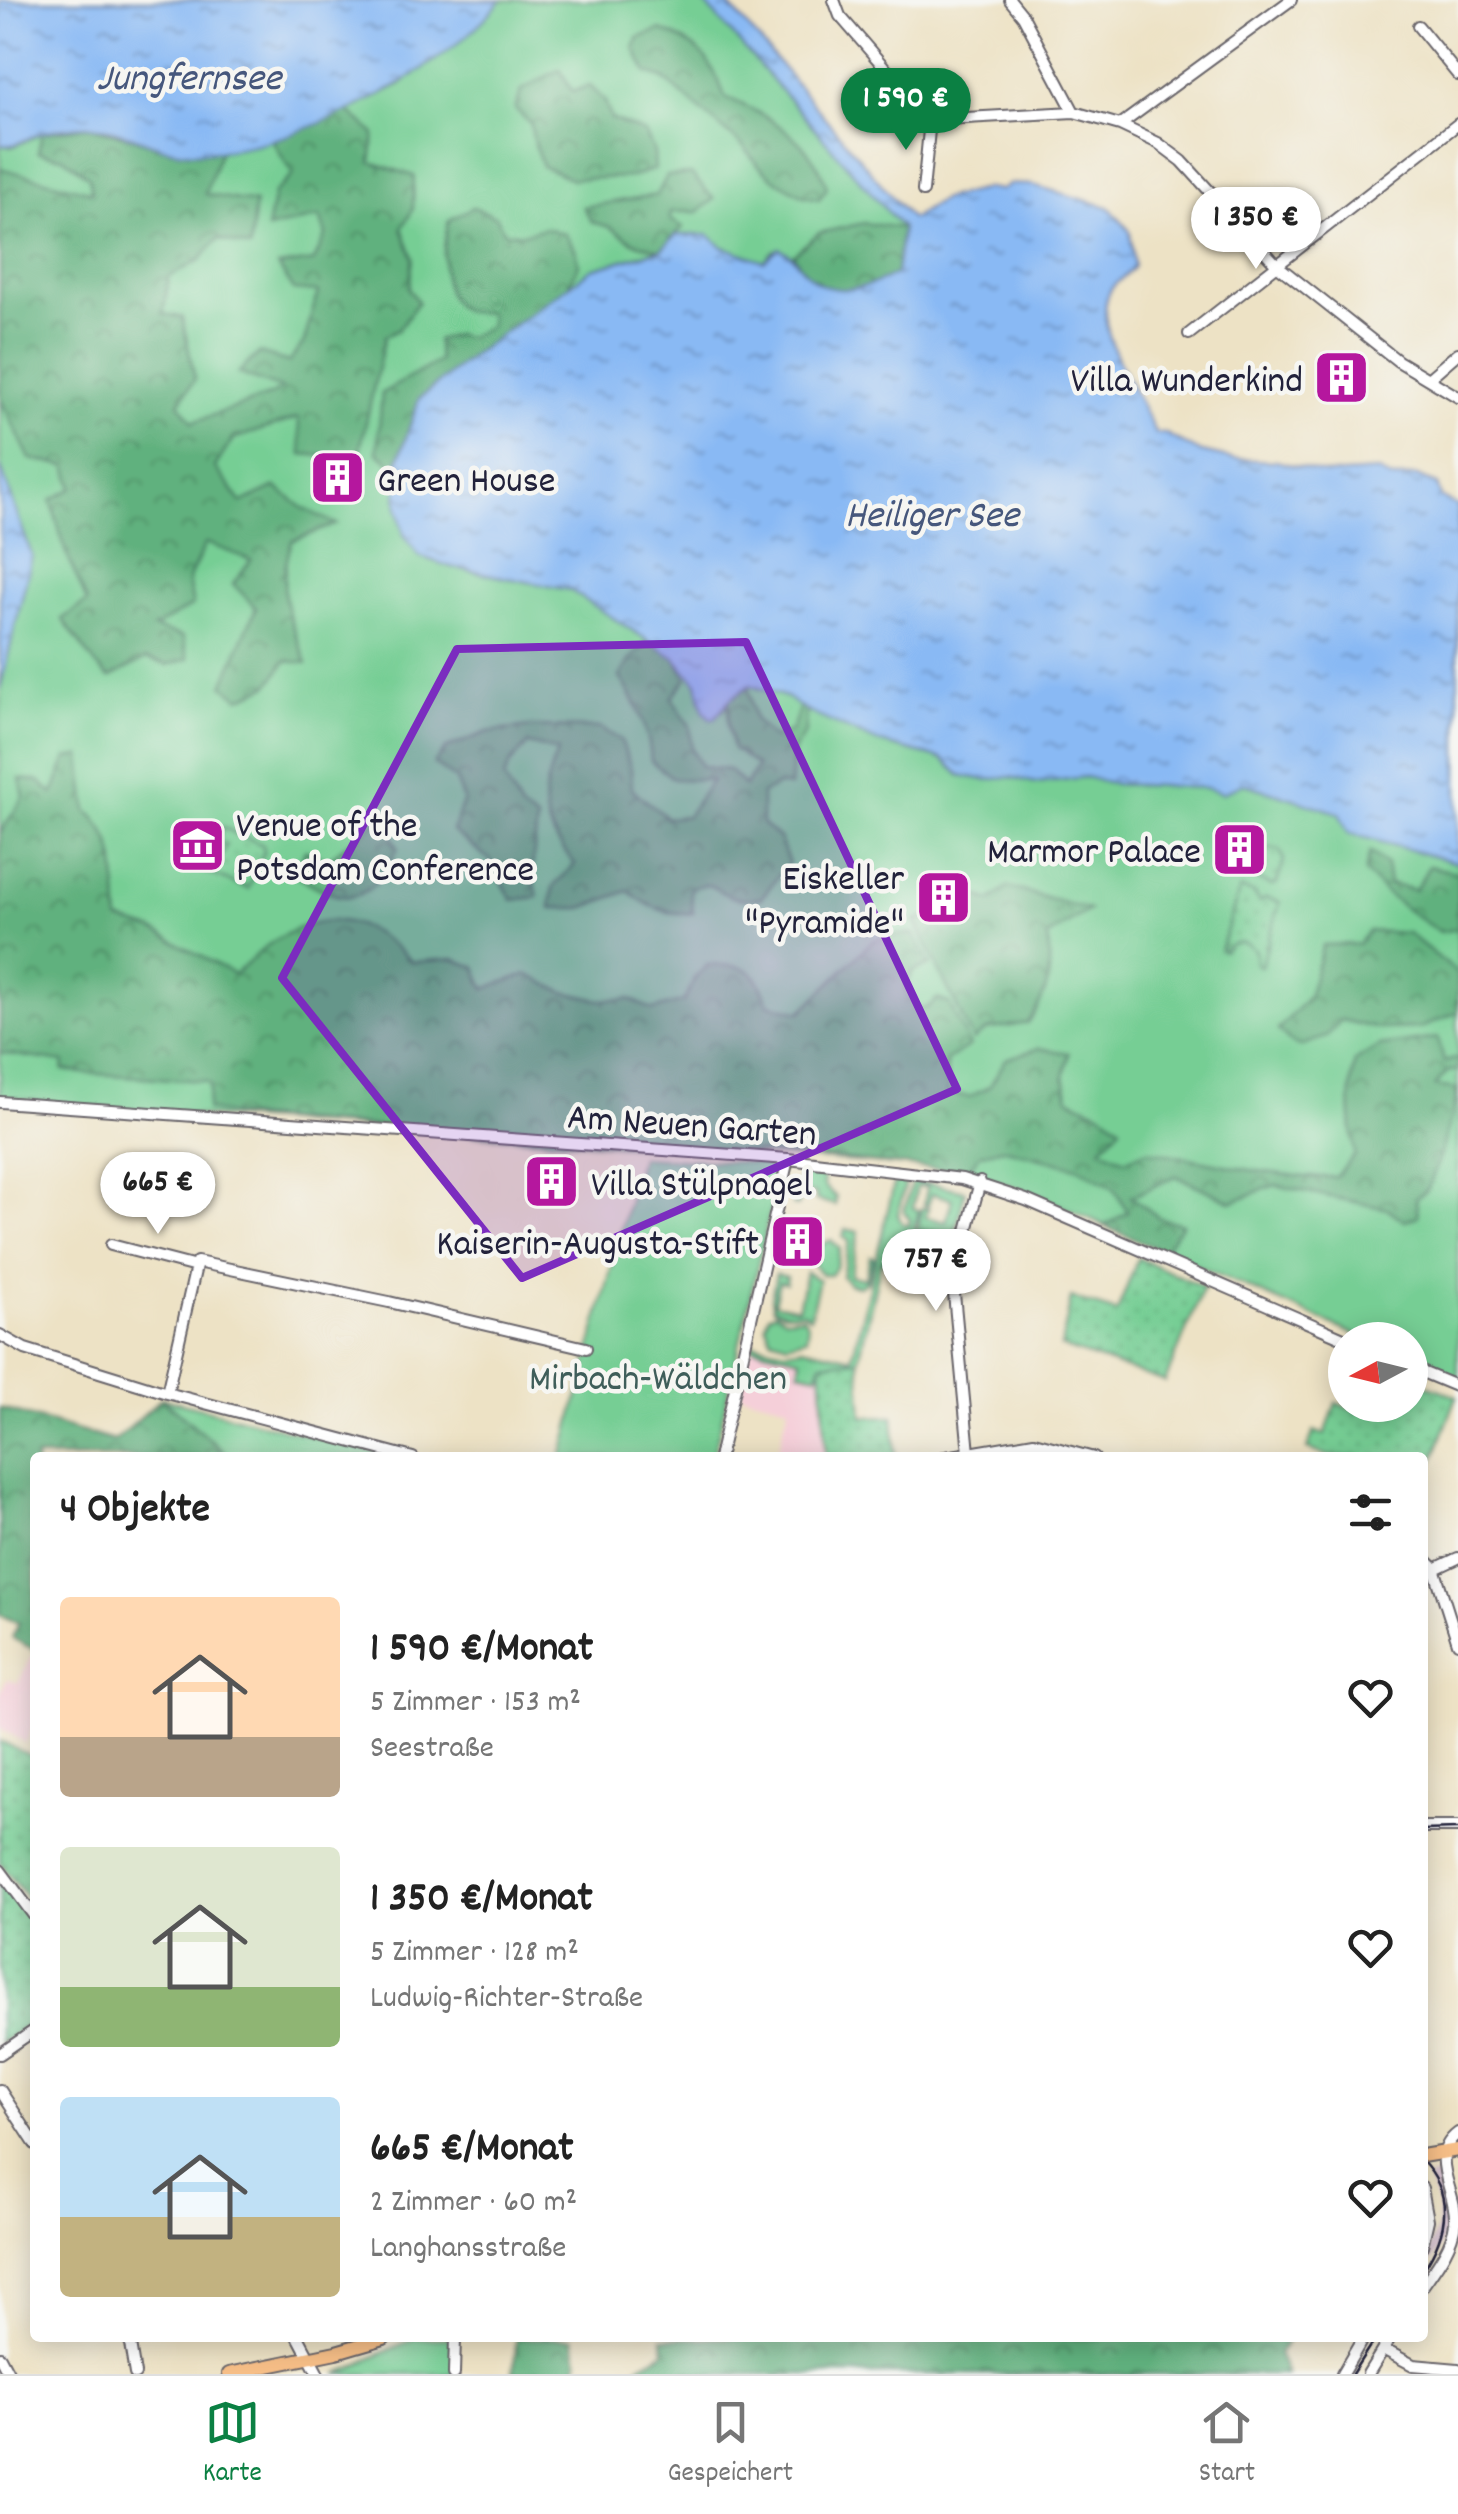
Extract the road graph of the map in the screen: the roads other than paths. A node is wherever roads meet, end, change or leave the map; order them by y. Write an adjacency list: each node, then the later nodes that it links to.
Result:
1 (834, 0): 7 (street)
2 (1010, 0): 6 (street)
3 (1291, 0): 8 (street)
4 (1418, 26): 5 (street)
5 (1458, 74)
6 (1074, 112): 7 (street); 8 (street)
7 (930, 120): 10 (street)
8 (1120, 124): 11 (street)
9 (1456, 128): 11 (street)
10 (923, 191)
11 (1278, 266): 12 (street); 14 (street)
12 (1190, 334)
13 (1458, 352): 14 (street)
14 (1428, 379): 15 (street)
15 (1458, 396)
16 (0, 1102): 17 (street, Am Neuen Garten)
17 (788, 1159): 18 (street, Am Neuen Garten); 28 (street)
18 (980, 1182): 21 (street, Am Neuen Garten); 29 (street)
19 (111, 1245): 20 (street)
20 (196, 1266): 23 (street); 26 (street)
21 (1328, 1331)
22 (0, 1335): 26 (street)
23 (586, 1348)
24 (1428, 1374): 25 (street)
25 (1456, 1386)
26 (167, 1393): 27 (street)
27 (390, 1452)
28 (720, 1452)
29 (970, 1452)
30 (976, 1452): 31 (street)
31 (1068, 1452)
32 (1458, 1558): 34 (street)
33 (1428, 1562): 34 (street)
34 (1434, 1568): 35 (street); 36 (street)
35 (1428, 1572)
36 (1458, 1643)
37 (1458, 1826): 38 (street)
38 (1428, 1827)
39 (0, 1870): 40 (street)
40 (30, 1910)
41 (30, 2033): 42 (street)
42 (0, 2054)
43 (0, 2090): 45 (street)
44 (1458, 2133): 46 (street)
45 (30, 2136)
46 (1451, 2151): 47 (street)
47 (1428, 2279)
48 (129, 2342): 59 (street)
49 (301, 2342): 56 (street)
50 (369, 2342): 56 (main road)
51 (455, 2342): 62 (street)
52 (1361, 2342): 63 (street)
53 (1387, 2342): 54 (street)
54 (1383, 2348): 57 (street); 64 (street)
55 (0, 2357): 58 (street)
56 (309, 2358): 60 (main road); 61 (street)
57 (1458, 2369)
58 (9, 2374)
59 (135, 2374)
60 (229, 2374)
61 (318, 2374)
62 (454, 2374)
63 (1342, 2374)
64 (1368, 2374)

